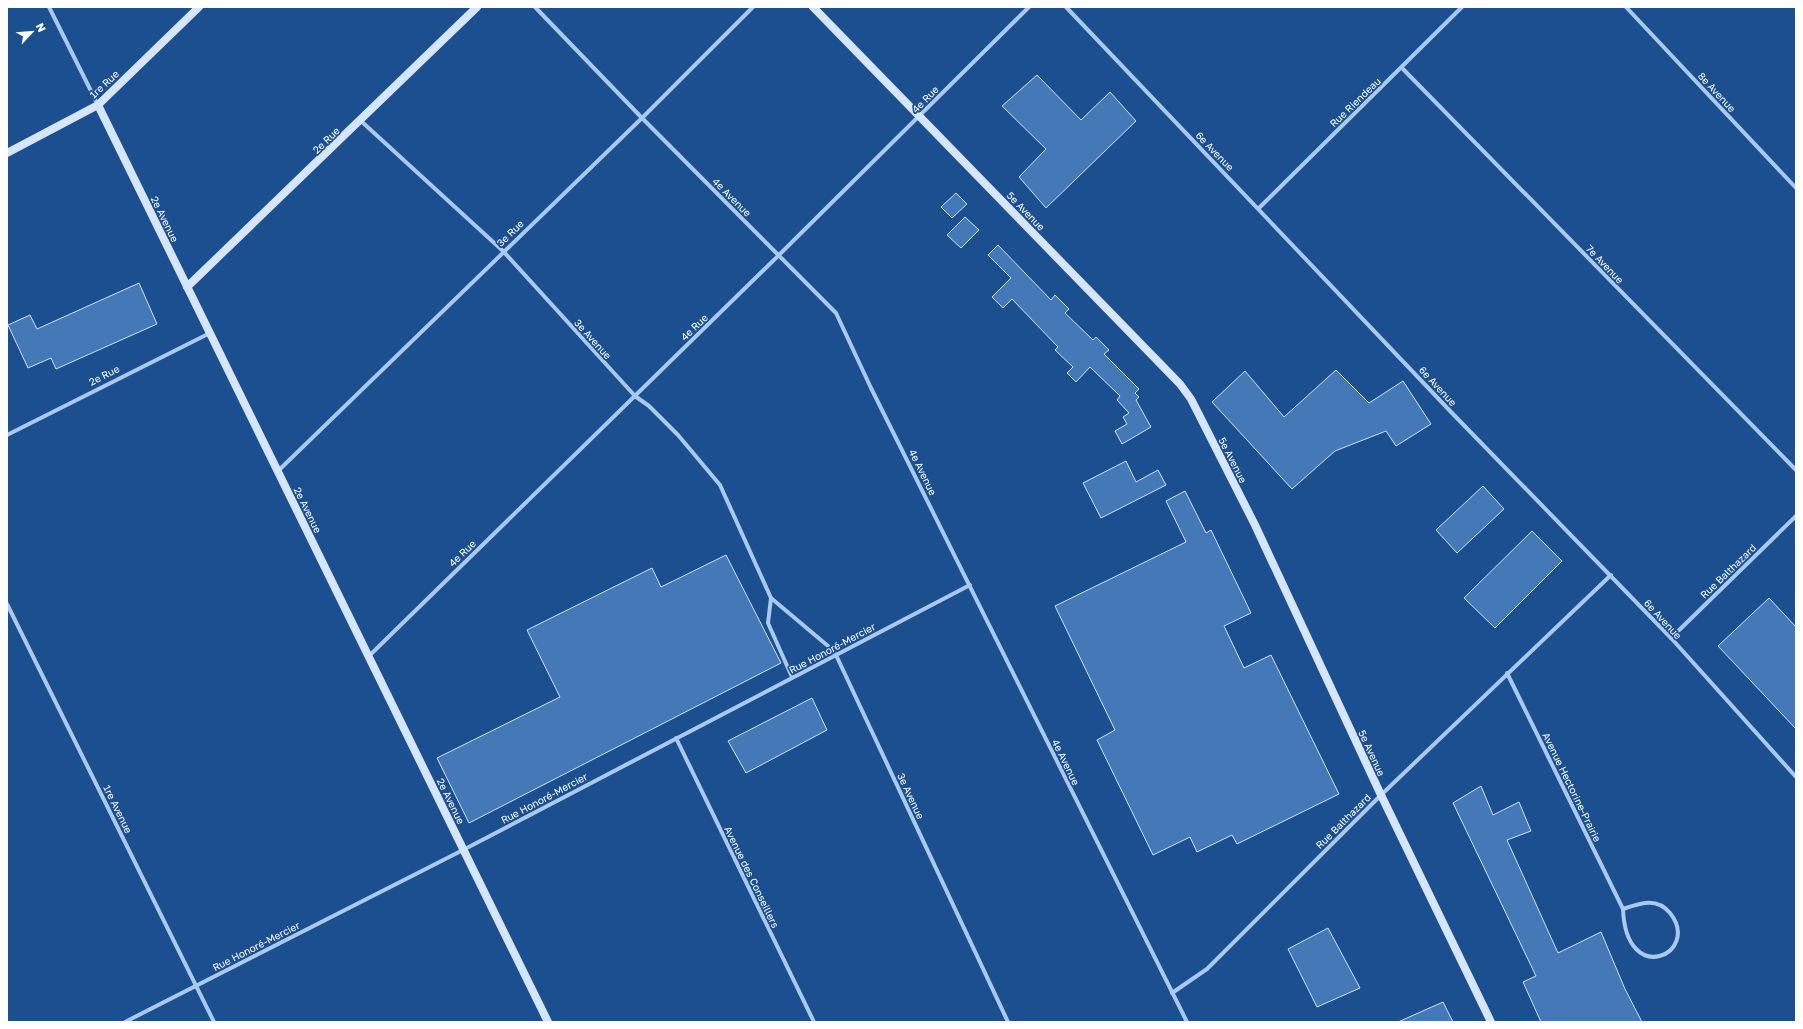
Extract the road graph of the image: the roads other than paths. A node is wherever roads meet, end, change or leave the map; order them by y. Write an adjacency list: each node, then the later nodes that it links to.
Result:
1 (49, 7): 12 (street, 2e Avenue)
2 (199, 7): 12 (street, 1re Rue)
3 (477, 7): 15 (street, 2e Rue)
4 (535, 7): 14 (street, 4e Avenue)
5 (753, 7): 14 (street, 3e Rue)
6 (814, 7): 13 (street, 5e Avenue)
7 (1029, 7): 13 (street, 4e Rue)
8 (1066, 7): 18 (street, 6e Avenue)
9 (1462, 7): 11 (street, Rue Riendeau)
10 (1626, 7): 17 (street, 8e Avenue)
11 (1402, 68): 18 (street, Rue Riendeau); 25 (street, 7e Avenue)
12 (98, 105): 16 (street, 1re Rue); 21 (street, 2e Avenue)
13 (919, 116): 20 (street, 4e Rue); 39 (street, 5e Avenue)
14 (642, 118): 19 (street, 3e Rue); 20 (street, 4e Avenue)
15 (360, 121): 19 (street, 3e Avenue); 21 (street, 2e Rue)
16 (7, 153)
17 (1796, 188)
18 (1258, 208): 28 (street, 6e Avenue)
19 (503, 251): 23 (street, 3e Avenue); 26 (street, 3e Rue)
20 (779, 255): 23 (street, 4e Rue); 29 (street, 4e Avenue)
21 (187, 287): 22 (street, 2e Avenue)
22 (210, 333): 24 (street, 2e Rue); 26 (street, 2e Avenue)
23 (635, 396): 30 (street, 3e Avenue); 34 (street, 4e Rue)
24 (7, 435)
25 (1796, 470)
26 (277, 471): 34 (street, 2e Avenue)
27 (1796, 516): 32 (street, Rue Balthazard)
28 (1611, 575): 32 (street, 6e Avenue); 35 (street, Rue Balthazard)
29 (970, 585): 33 (street, Rue Honoré-Mercier); 43 (street, 4e Avenue)
30 (771, 598): 33 (street, 3e Avenue); 36 (street)
31 (7, 604): 42 (street, 1re Avenue)
32 (1671, 638): 38 (street, 6e Avenue)
33 (836, 655): 36 (street, Rue Honoré-Mercier); 48 (street, 3e Avenue)
34 (368, 656): 40 (street, 2e Avenue)
35 (1507, 672): 39 (street, Rue Balthazard); 41 (street, Avenue Hectorine-Prairie)
36 (792, 677): 37 (street, Rue Honoré-Mercier)
37 (676, 738): 40 (street, Rue Honoré-Mercier); 47 (street, Avenue des Conseillers)
38 (1796, 777)
39 (1381, 795): 43 (street, Rue Balthazard); 50 (street, 5e Avenue)
40 (463, 850): 42 (street, Rue Honoré-Mercier); 46 (street, 2e Avenue)
41 (1623, 909): 41 (street, Avenue Hectorine-Prairie)
42 (196, 986): 44 (street, Rue Honoré-Mercier); 45 (street, 1re Avenue)
43 (1172, 993): 49 (street, 4e Avenue)
44 (125, 1022)
45 (214, 1022)
46 (548, 1022)
47 (814, 1022)
48 (1008, 1022)
49 (1187, 1022)
50 (1491, 1022)

